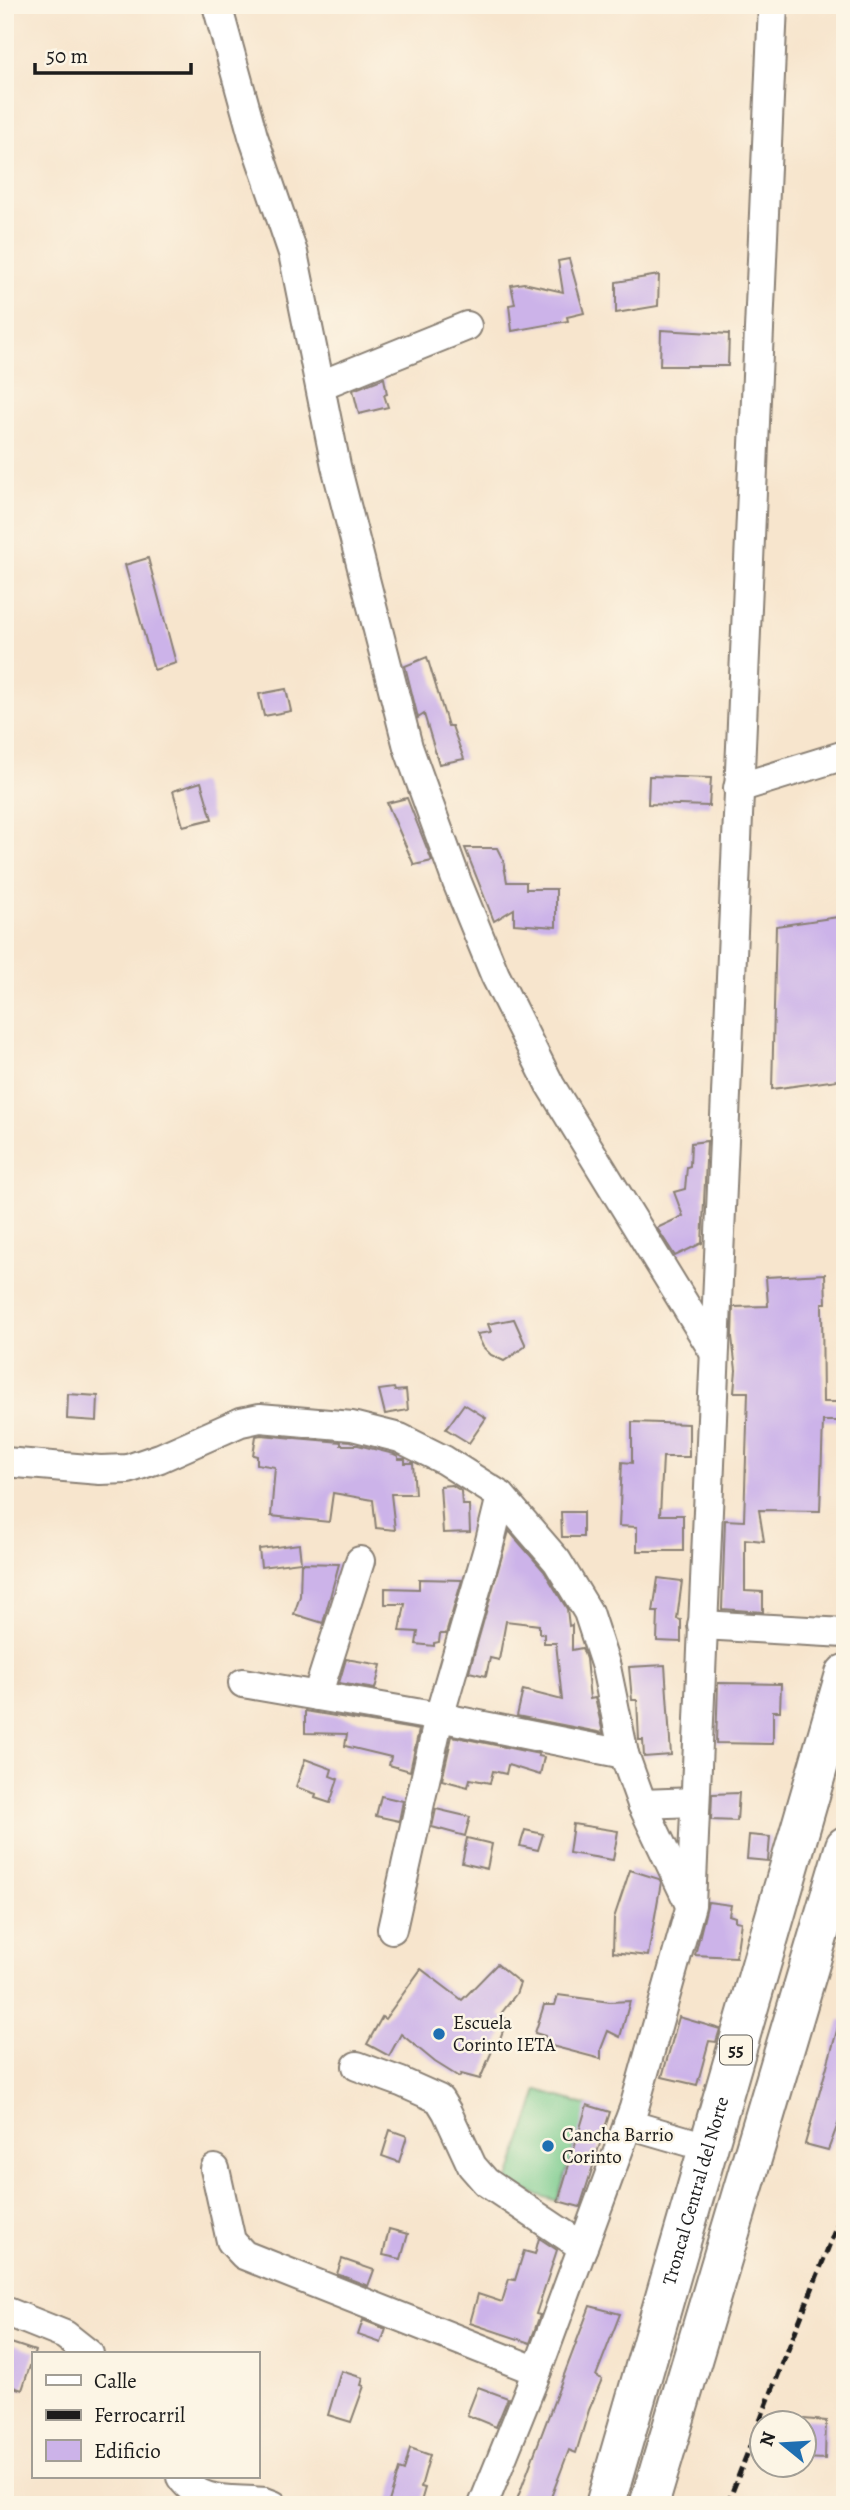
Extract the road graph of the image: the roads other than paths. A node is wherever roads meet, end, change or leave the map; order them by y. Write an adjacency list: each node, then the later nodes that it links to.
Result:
1 (217, 5): 4 (street)
2 (773, 5): 6 (street)
3 (467, 326): 4 (street)
4 (321, 385): 7 (street)
5 (845, 755): 6 (street)
6 (738, 788): 7 (street)
7 (714, 1352): 11 (street)
8 (5, 1462): 9 (street)
9 (501, 1496): 16 (street); 17 (street)
10 (360, 1561): 15 (street)
11 (702, 1625): 12 (street); 18 (street)
12 (845, 1633)
13 (845, 1674): 25 (highway, Troncal Central del Norte / 55)
14 (243, 1683): 15 (street)
15 (317, 1696): 16 (street)
16 (439, 1717): 17 (street); 22 (street)
17 (624, 1754): 19 (street)
18 (695, 1801): 19 (street); 21 (street)
19 (642, 1804): 21 (street)
20 (845, 1846): 35 (highway, 55)
21 (691, 1905): 24 (street)
22 (392, 1929)
23 (358, 2066): 27 (street)
24 (628, 2124): 25 (street); 27 (street)
25 (707, 2147): 34 (highway, Troncal Central del Norte / 55)
26 (215, 2169): 30 (street)
27 (583, 2247): 30 (street)
28 (5, 2311): 29 (street)
29 (86, 2352)
30 (537, 2371): 33 (street)
31 (182, 2478): 32 (street)
32 (272, 2505)
33 (483, 2505)
34 (605, 2505)
35 (649, 2505)

